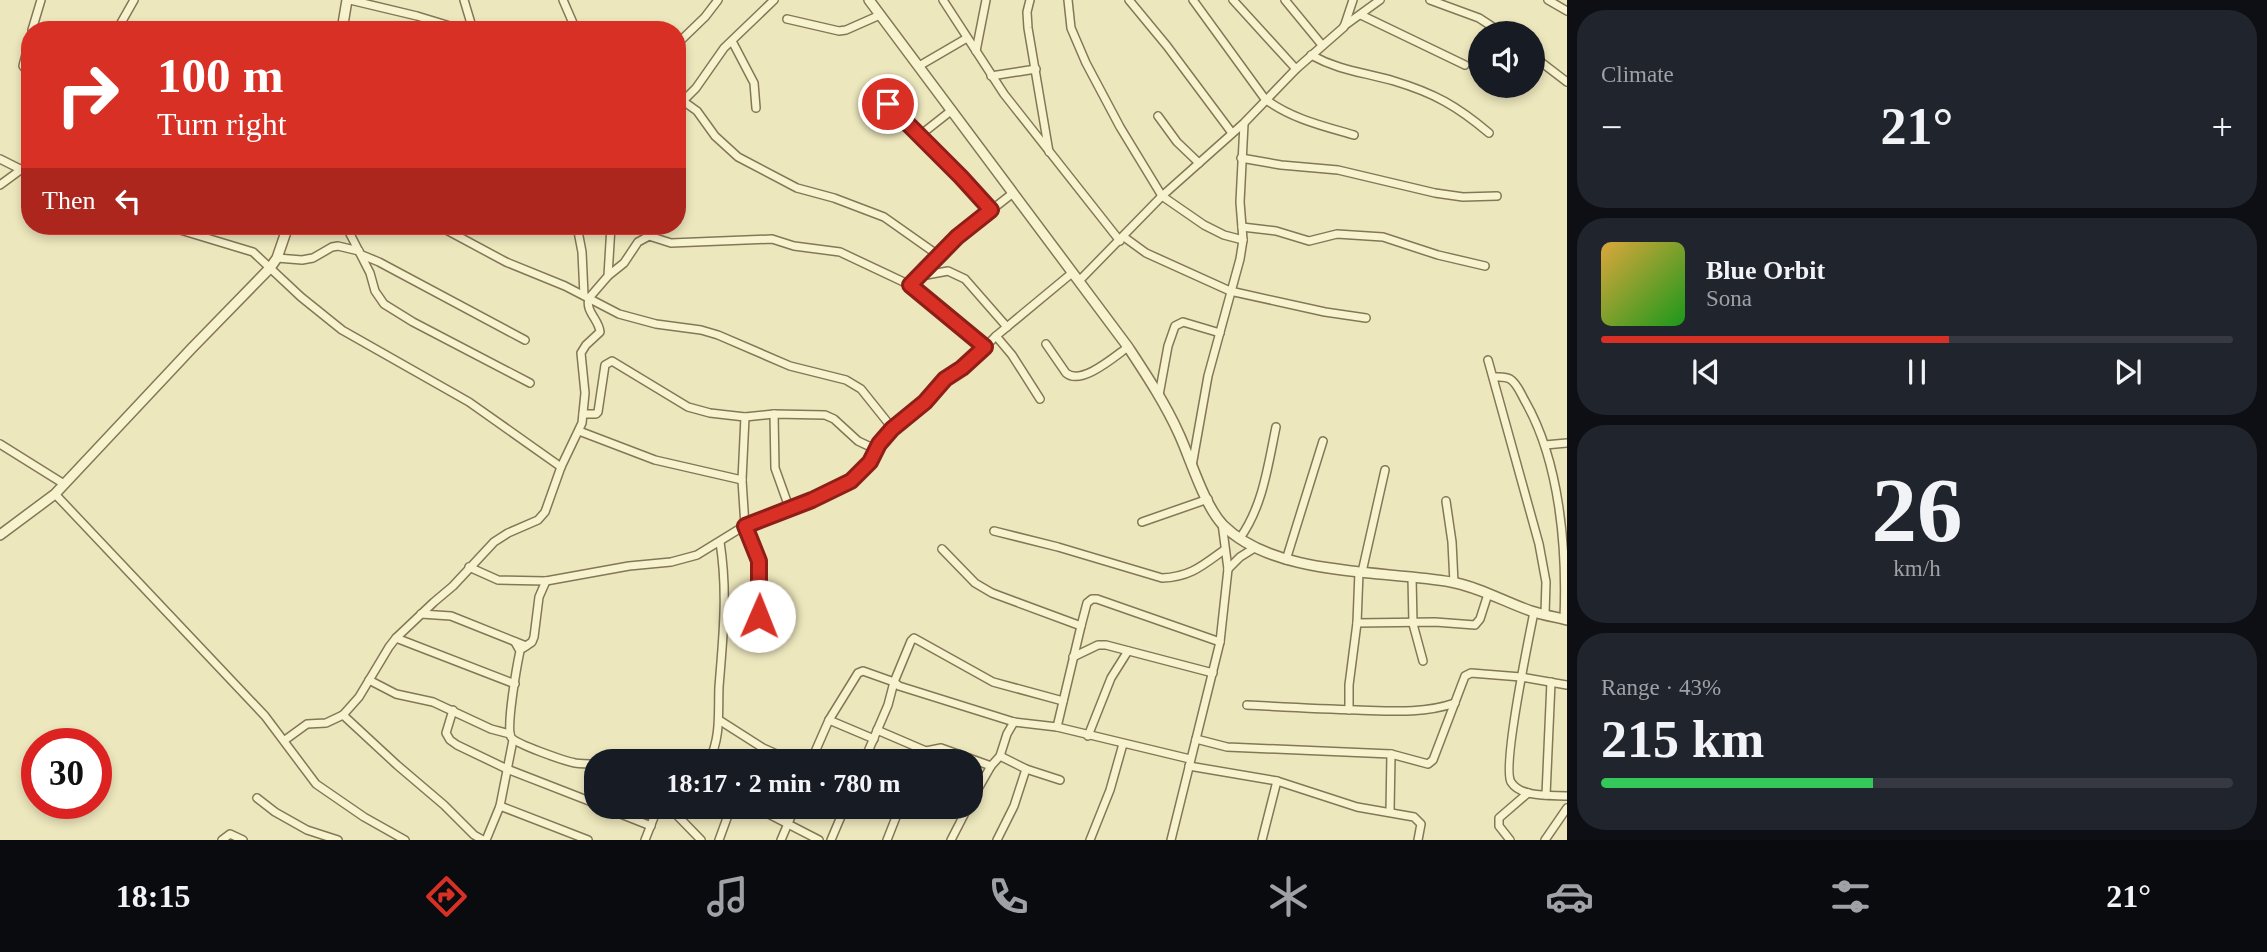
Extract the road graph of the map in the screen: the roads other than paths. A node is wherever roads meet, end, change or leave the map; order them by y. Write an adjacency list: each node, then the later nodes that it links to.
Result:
1 (41, 0): 25 (street)
2 (134, 0): 26 (street)
3 (348, 0): 27 (street); 28 (street)
4 (464, 0): 29 (street)
5 (563, 0): 30 (street)
6 (718, 0): 33 (street)
7 (774, 0): 35 (street)
8 (869, 0): 22 (street)
9 (943, 0): 34 (street)
10 (986, 0): 37 (street)
11 (1030, 0): 42 (street)
12 (1068, 0): 65 (street)
13 (1129, 0): 54 (street)
14 (1193, 0): 48 (street)
15 (1233, 0): 43 (street)
16 (1285, 0): 36 (street)
17 (1380, 0): 23 (street)
18 (1430, 0): 31 (street)
19 (1548, 0): 21 (street)
20 (1351, 1): 32 (street)
21 (1567, 11)
22 (880, 15): 24 (street); 41 (street)
23 (1360, 15): 32 (street); 39 (street)
24 (787, 19)
25 (35, 21)
26 (122, 21)
27 (344, 21)
28 (433, 21)
29 (470, 21)
30 (572, 21)
31 (1484, 21)
32 (1344, 27): 36 (street)
33 (686, 35)
34 (967, 38): 37 (street); 41 (street)
35 (732, 41): 47 (street); 50 (street)
36 (1322, 45): 38 (street)
37 (976, 51): 44 (street)
38 (1311, 55): 43 (street); 55 (street)
39 (1465, 65)
40 (1545, 65): 45 (street)
41 (919, 66): 51 (street)
42 (1036, 68): 44 (street); 58 (street)
43 (1296, 69): 48 (street)
44 (991, 76): 58 (street)
45 (1567, 82)
46 (877, 94): 57 (street)
47 (686, 97)
48 (1265, 99): 53 (street); 56 (street)
49 (686, 106): 78 (street)
50 (757, 108)
51 (952, 110): 57 (street); 64 (street)
52 (1158, 116): 61 (street)
53 (1244, 123): 54 (street); 59 (street)
54 (1232, 133): 61 (street)
55 (1489, 133)
56 (1354, 135)
57 (919, 136): 67 (street)
58 (1049, 152): 75 (street)
59 (1241, 158): 66 (street); 68 (street)
60 (0, 159): 62 (street)
61 (1199, 163): 65 (street)
62 (21, 170): 63 (street)
63 (0, 185)
64 (1013, 193): 67 (street); 82 (street)
65 (1162, 196): 75 (street); 76 (street)
66 (1497, 196)
67 (991, 210): 78 (street)
68 (1242, 227): 76 (street); 80 (street)
69 (197, 235): 81 (street)
70 (285, 235): 79 (street)
71 (350, 235): 77 (street)
72 (456, 235): 88 (street)
73 (579, 235): 88 (street)
74 (611, 235): 83 (street)
75 (1122, 239): 85 (street); 87 (street)
76 (1242, 240): 87 (street)
77 (360, 253): 79 (street); 93 (street); 99 (street)
78 (938, 255): 84 (street)
79 (277, 258): 81 (street)
80 (1485, 266)
81 (270, 268): 113 (street); 117 (street)
82 (1072, 273): 85 (street); 90 (street)
83 (608, 276): 86 (street); 88 (street)
84 (920, 276): 86 (street); 90 (street)
85 (1079, 281): 96 (street)
86 (910, 285): 95 (street)
87 (1230, 291): 89 (street); 91 (street)
88 (587, 297): 102 (street); 106 (street)
89 (1366, 318)
90 (1007, 327): 92 (street)
91 (1220, 333): 100 (street); 114 (street)
92 (996, 336): 95 (street); 101 (street)
93 (525, 340)
94 (1045, 344): 96 (street)
95 (985, 347): 106 (street)
96 (1128, 347): 100 (street)
97 (1488, 360): 98 (street)
98 (1494, 377): 111 (street); 142 (street)
99 (530, 383)
100 (1159, 395): 114 (street)
101 (1040, 399)
102 (583, 414): 104 (street); 107 (street)
103 (774, 414): 104 (street); 112 (street); 121 (street)
104 (745, 417): 116 (street)
105 (1276, 427): 127 (street)
106 (892, 429): 112 (street)
107 (579, 431): 113 (street); 116 (street)
108 (1323, 441): 132 (street)
109 (1567, 443): 111 (street)
110 (0, 444): 117 (street)
111 (1545, 445): 144 (street)
112 (877, 450): 121 (street)
113 (561, 467): 133 (street)
114 (1192, 467): 119 (street)
115 (1385, 470): 135 (street)
116 (742, 480): 124 (street)
117 (64, 484): 118 (street)
118 (55, 494): 126 (street); 176 (street)
119 (1208, 499): 122 (street); 123 (street)
120 (1446, 501): 138 (street)
121 (790, 510): 124 (street)
122 (1142, 522)
123 (1222, 523): 127 (street); 131 (street)
124 (745, 526): 128 (street); 143 (street)
125 (994, 531): 131 (street)
126 (0, 535)
127 (1240, 538): 129 (street)
128 (720, 542): 137 (street); 167 (street)
129 (1256, 547): 132 (street); 134 (street)
130 (942, 549): 147 (street)
131 (1224, 550): 134 (street)
132 (1286, 560): 135 (street)
133 (469, 567): 137 (street); 141 (street)
134 (1228, 569): 149 (street)
135 (1360, 572): 136 (street); 145 (street)
136 (1412, 577): 138 (street); 146 (street)
137 (546, 581): 150 (street)
138 (1454, 583): 139 (street)
139 (1489, 594): 140 (street); 146 (street)
140 (1534, 612): 142 (street); 155 (street)
141 (421, 614): 148 (street); 150 (street)
142 (1545, 614): 144 (street)
143 (759, 616)
144 (1565, 620)
145 (1357, 623): 146 (street); 165 (street)
146 (1413, 624): 153 (street)
147 (1082, 625): 149 (street); 152 (street)
148 (396, 638): 156 (street); 159 (street)
149 (1220, 642): 154 (street)
150 (523, 648): 159 (street)
151 (1128, 651): 152 (street); 154 (street); 172 (street)
152 (1073, 657): 161 (street)
153 (1423, 661)
154 (1213, 673): 175 (street)
155 (1521, 677): 158 (street); 162 (street); 194 (street)
156 (369, 680): 164 (street); 166 (street)
157 (894, 682): 161 (street); 168 (street); 169 (street); 171 (street)
158 (1551, 682): 160 (street); 195 (street)
159 (515, 684): 173 (street)
160 (1567, 685)
161 (1063, 701): 170 (street)
162 (1455, 703): 165 (street); 183 (street)
163 (1247, 705): 165 (street)
164 (453, 710): 173 (street); 189 (street)
165 (1349, 710)
166 (343, 715): 176 (street); 217 (street)
167 (719, 720): 178 (street); 179 (street)
168 (829, 720): 174 (street); 180 (street)
169 (1014, 722): 170 (street); 184 (street)
170 (1057, 727): 172 (street)
171 (877, 730): 174 (street); 182 (street)
172 (1088, 736): 177 (street)
173 (511, 737): 185 (street); 189 (street)
174 (874, 739): 181 (street)
175 (1196, 739): 183 (street); 187 (street)
176 (285, 740): 216 (street)
177 (1123, 744): 187 (street); 228 (street)
178 (714, 749)
179 (765, 749)
180 (816, 749)
181 (869, 749)
182 (921, 749)
183 (1391, 754): 201 (street)
184 (1000, 756): 188 (street); 190 (street)
185 (584, 763)
186 (983, 763): 188 (street)
187 (1190, 763): 193 (street); 229 (street)
188 (991, 766): 191 (street)
189 (507, 769): 198 (street); 199 (street)
190 (1026, 769): 192 (street); 227 (street)
191 (983, 780)
192 (1060, 780)
193 (1277, 781): 201 (street); 230 (street)
194 (1528, 793): 195 (street); 232 (street)
195 (1546, 795): 196 (street)
196 (1567, 796)
197 (257, 798): 215 (street)
198 (584, 799)
199 (500, 806): 217 (street); 218 (street)
200 (1567, 808): 233 (street)
201 (1390, 812): 231 (street)
202 (633, 819): 212 (street)
203 (653, 819): 212 (street)
204 (682, 819): 220 (street)
205 (727, 819): 221 (street)
206 (778, 819): 211 (street)
207 (791, 819): 211 (street)
208 (840, 819): 224 (street)
209 (895, 819): 225 (street)
210 (962, 819): 226 (street)
211 (789, 825): 222 (street); 223 (street)
212 (650, 826): 219 (street)
213 (222, 840): 214 (street)
214 (243, 840)
215 (338, 840)
216 (405, 840)
217 (484, 840)
218 (587, 840)
219 (645, 840)
220 (701, 840)
221 (719, 840)
222 (781, 840)
223 (819, 840)
224 (831, 840)
225 (887, 840)
226 (951, 840)
227 (997, 840)
228 (1090, 840)
229 (1171, 840)
230 (1262, 840)
231 (1418, 840)
232 (1510, 840)
233 (1545, 840)

